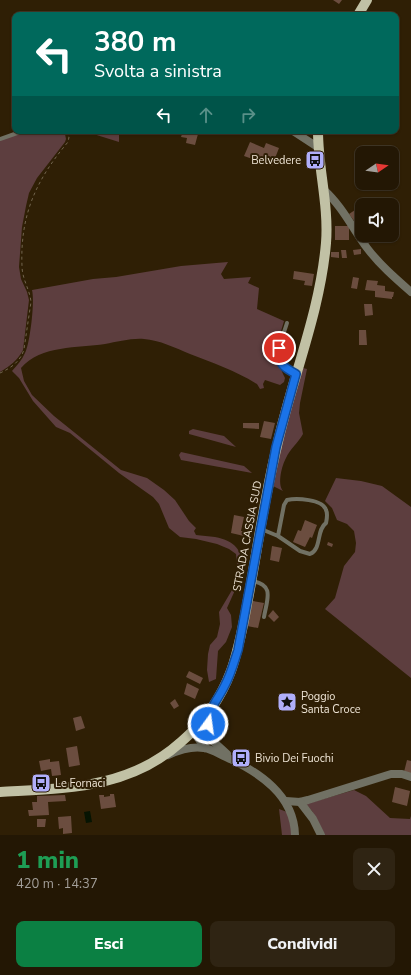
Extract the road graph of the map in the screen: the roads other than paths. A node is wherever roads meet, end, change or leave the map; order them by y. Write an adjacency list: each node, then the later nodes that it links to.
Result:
1 (367, 0): 2 (main road)
2 (360, 12)
3 (14, 134): 6 (lane)
4 (298, 134): 7 (street)
5 (318, 134): 7 (main road, STRADA CASSIA SUD)
6 (0, 139)
7 (319, 148): 8 (main road, STRADA CASSIA SUD)
8 (324, 190): 9 (street); 11 (main road, STRADA CASSIA SUD)
9 (411, 292)
10 (287, 322): 11 (lane)
11 (296, 374): 12 (main road, STRADA CASSIA SUD)
12 (261, 529): 13 (lane); 14 (main road, STRADA CASSIA SUD)
13 (278, 536): 13 (lane)
14 (251, 580): 15 (lane); 16 (main road, STRADA CASSIA SUD)
15 (264, 617)
16 (210, 710): 17 (main road, STRADA CASSIA SUD); 18 (street)
17 (194, 729): 18 (street); 19 (street); 20 (main road, STRADA CASSIA SUD)
18 (210, 738): 21 (street)
19 (205, 748): 20 (street); 21 (street)
20 (161, 758): 23 (main road, STRADA CASSIA SUD)
21 (237, 762): 24 (street)
22 (411, 777): 25 (street)
23 (0, 792)
24 (286, 801): 25 (street); 26 (street)
25 (300, 802): 27 (street)
26 (295, 835)
27 (321, 835)

